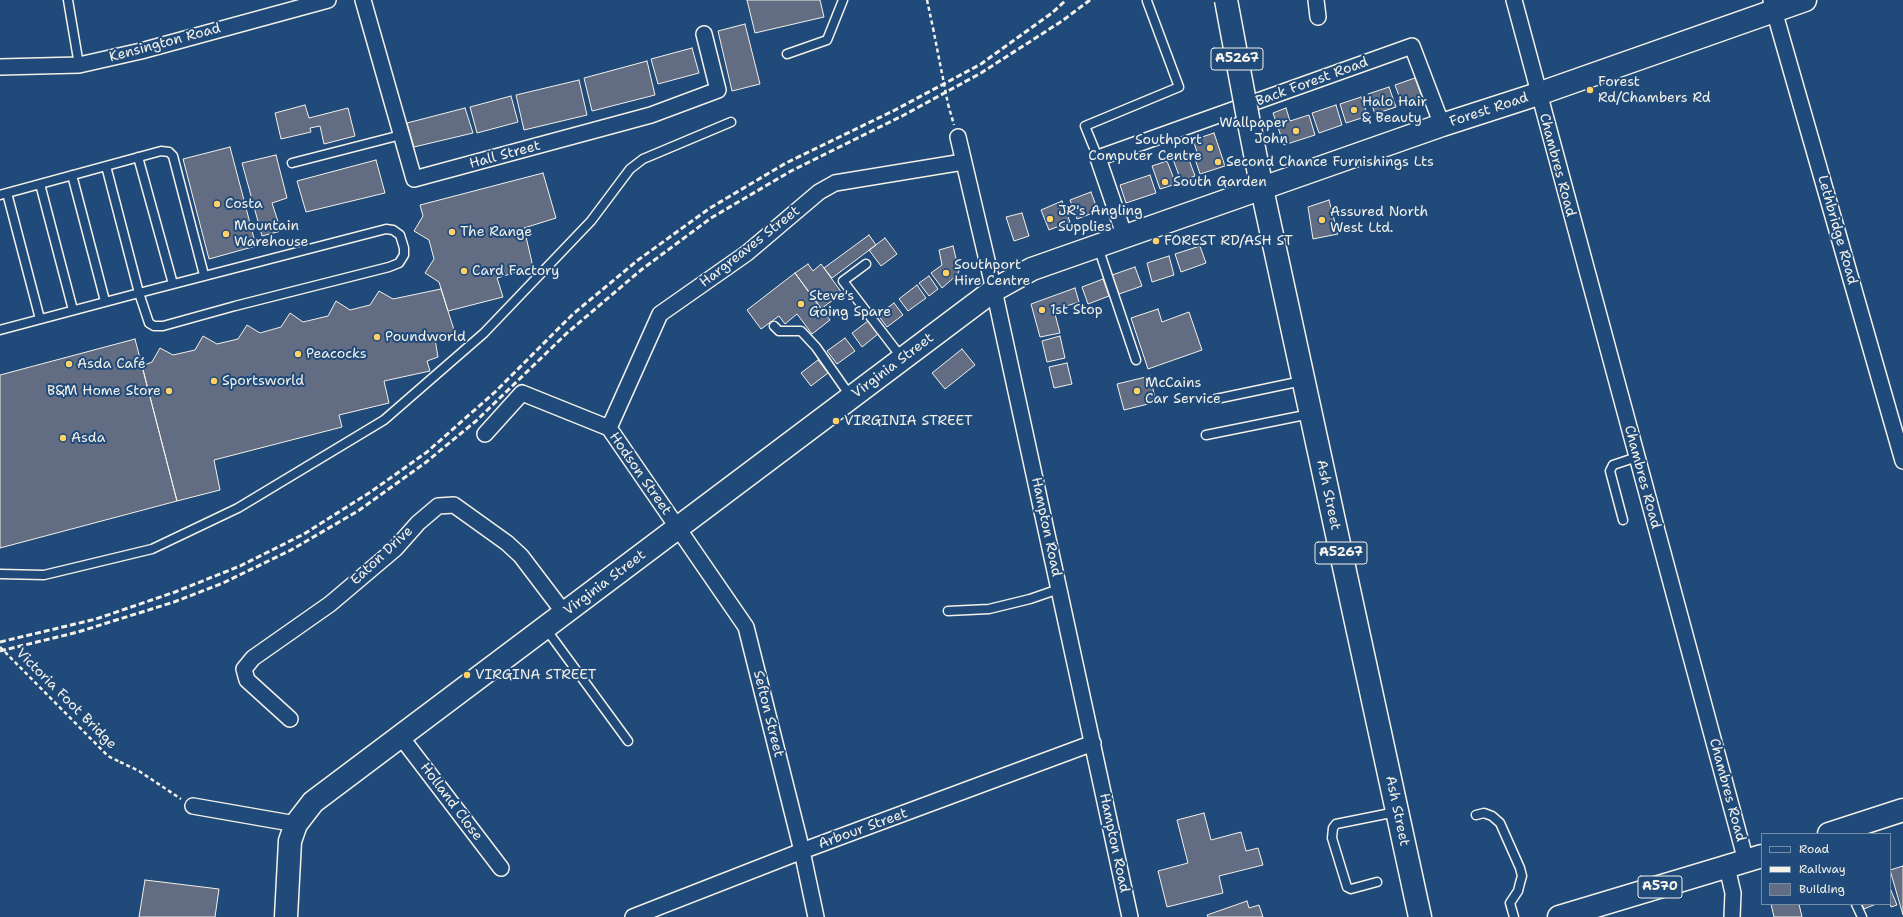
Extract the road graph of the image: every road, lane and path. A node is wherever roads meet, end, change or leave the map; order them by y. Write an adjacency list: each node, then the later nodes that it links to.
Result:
1 (68, 0): 15 (lane)
2 (328, 0): 15 (street, Kensington Road)
3 (363, 0): 21 (street, Hall Street)
4 (843, 0): 14 (lane)
5 (927, 0): 20 (path, bridge)
6 (1226, 0): 29 (main road, A5267, bridge)
7 (1316, 0): 12 (street)
8 (1514, 0): 17 (street, Chambres Road)
9 (1805, 0): 11 (main road, Forest Road)
10 (1147, 1): 23 (lane)
11 (1773, 5): 17 (main road, Forest Road); 53 (street, Lethbridge Road)
12 (1318, 17)
13 (704, 34): 21 (street, Hall Street)
14 (787, 54)
15 (80, 65): 16 (street, Kensington Road)
16 (0, 67)
17 (1538, 94): 19 (main road, Forest Road); 52 (street, Chambres Road)
18 (731, 122): 56 (lane)
19 (1442, 125): 23 (street, Back Forest Road); 29 (main road, Forest Road)
20 (956, 131): 24 (street, Hampton Road)
21 (402, 135): 25 (lane)
22 (138, 157): 26 (lane); 34 (lane); 35 (lane)
23 (1098, 158): 31 (street)
24 (964, 162): 36 (street, Hampton Road); 49 (street, Hargreaves Street)
25 (292, 163)
26 (106, 166): 27 (lane); 37 (lane)
27 (72, 175): 28 (lane); 38 (lane)
28 (40, 184): 30 (lane); 39 (lane)
29 (1262, 189): 31 (main road, Forest Road); 45 (main road, Ash Street / A5267)
30 (3, 194): 40 (lane)
31 (1125, 237): 32 (main road, Forest Road)
32 (1098, 247): 36 (main road, Forest Road); 44 (lane)
33 (866, 264): 43 (lane)
34 (204, 275): 35 (lane); 37 (lane)
35 (173, 284): 37 (lane)
36 (994, 290): 43 (main road, Virginia Street); 57 (street, Hampton Road)
37 (139, 293): 38 (lane)
38 (105, 301): 39 (lane)
39 (73, 310): 40 (lane)
40 (40, 319): 42 (lane)
41 (774, 326): 46 (lane)
42 (0, 330)
43 (903, 359): 46 (main road, Virginia Street)
44 (1136, 360)
45 (1303, 380): 47 (lane); 48 (main road, Ash Street / A5267)
46 (852, 397): 55 (main road, Virginia Street)
47 (1216, 399)
48 (1311, 414): 51 (lane); 68 (main road, Ash Street / A5267)
49 (609, 428): 50 (street, Hodson Street); 55 (street, Hodson Street)
50 (485, 434)
51 (1206, 435)
52 (1637, 457): 54 (lane); 73 (street, Chambres Road)
53 (1903, 461)
54 (1623, 520)
55 (678, 529): 59 (main road, Virginia Street); 72 (street, Sefton Street)
56 (0, 574)
57 (1059, 588): 58 (lane); 65 (street, Hampton Road)
58 (948, 611)
59 (564, 614): 60 (main road, Virginia Street); 62 (street, Eaton Drive)
60 (545, 628): 63 (main road, Virginia Street); 64 (lane)
61 (0, 648): 66 (path, Victoria Foot Bridge, bridge)
62 (290, 719)
63 (400, 737): 70 (main road, Virginia Street); 74 (street, Holland Close)
64 (628, 741)
65 (1093, 743): 72 (street, Arbour Street); 80 (street, Hampton Road)
66 (193, 806): 70 (street)
67 (1903, 810): 71 (main road)
68 (1397, 812): 75 (lane); 81 (main road, Ash Street / A5267)
69 (1476, 815): 82 (lane)
70 (296, 824): 77 (main road, Virginia Street)
71 (1835, 833)
72 (802, 851): 78 (street, Arbour Street); 79 (street, Sefton Street)
73 (1745, 861): 83 (main road, A570); 84 (street, Chambres Road)
74 (501, 868)
75 (1377, 882)
76 (1856, 905): 85 (lane)
77 (286, 917)
78 (633, 917)
79 (816, 917)
80 (1130, 917)
81 (1420, 917)
82 (1514, 917)
83 (1559, 917)
84 (1732, 917)
85 (1862, 917)

